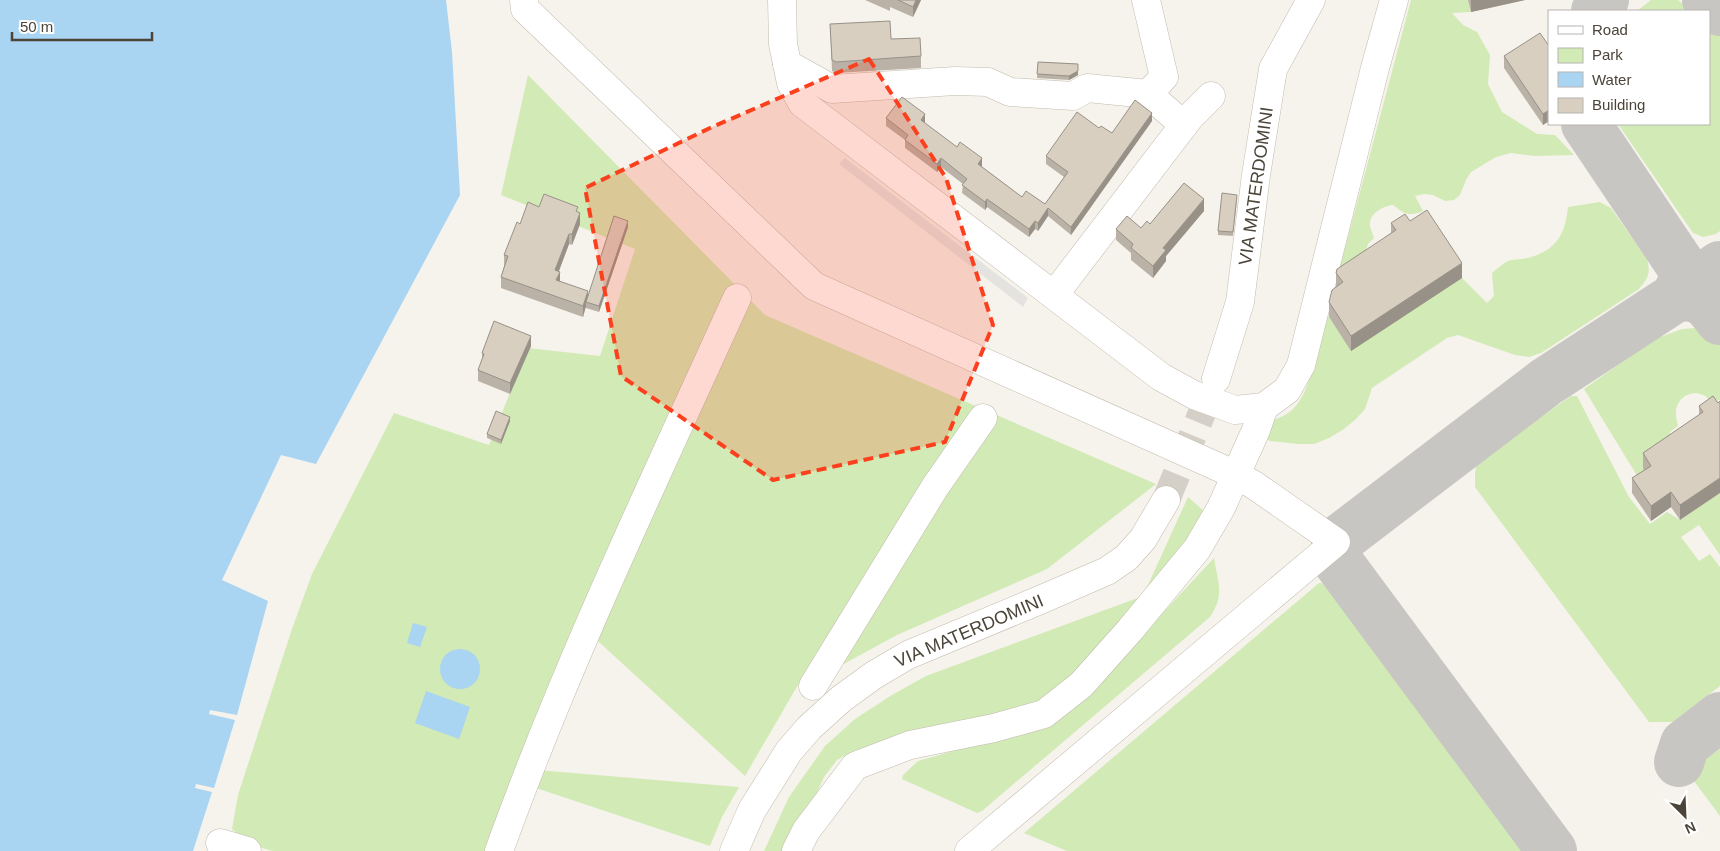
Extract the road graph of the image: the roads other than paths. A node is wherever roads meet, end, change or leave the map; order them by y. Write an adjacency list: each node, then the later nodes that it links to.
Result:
1 (524, 0): 15 (street)
2 (782, 0): 6 (street)
3 (1146, 0): 7 (street)
4 (1311, 0): 12 (street, VIA MATERDOMINI)
5 (1394, 0): 13 (street)
6 (787, 64): 7 (street); 10 (street)
7 (1148, 94): 9 (street)
8 (1212, 96): 9 (street)
9 (1184, 125): 10 (street)
10 (1054, 296): 13 (street)
11 (736, 298): 20 (street)
12 (1216, 379)
13 (1264, 407): 15 (street)
14 (983, 418): 17 (street)
15 (1236, 475): 22 (street); 23 (street)
16 (1166, 500): 21 (street, VIA MATERDOMINI)
17 (813, 686)
18 (220, 843): 19 (street)
19 (247, 851)
20 (499, 851)
21 (734, 851)
22 (796, 851)
23 (969, 851)

